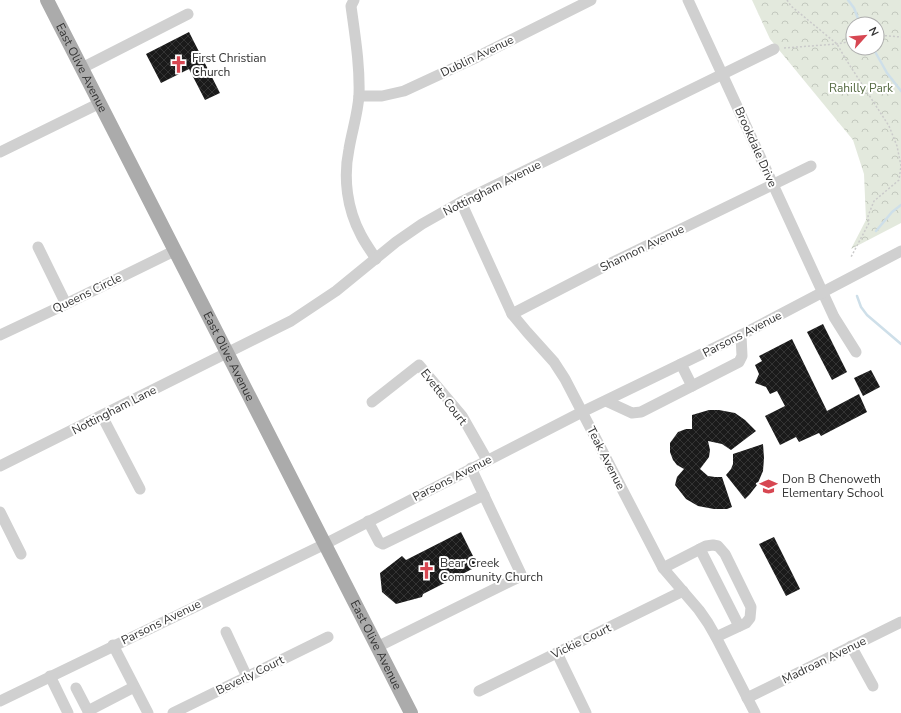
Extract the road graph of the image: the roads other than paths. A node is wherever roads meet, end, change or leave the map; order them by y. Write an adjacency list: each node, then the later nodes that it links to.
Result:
1 (47, 0): 7 (main road, East Olive Avenue)
2 (354, 0): 9 (street)
3 (591, 0): 9 (street, Dublin Avenue)
4 (688, 0): 8 (street, Brookdale Drive)
5 (188, 14): 7 (street)
6 (774, 49): 8 (street, Nottingham Avenue)
7 (82, 68): 10 (main road, East Olive Avenue)
8 (722, 73): 13 (street, Brookdale Drive); 14 (street, Nottingham Avenue)
9 (359, 96): 18 (street)
10 (100, 103): 11 (street); 16 (main road, East Olive Avenue)
11 (0, 152)
12 (811, 166): 13 (street, Shannon Avenue)
13 (773, 185): 19 (street, Brookdale Drive); 21 (street, Shannon Avenue)
14 (461, 202): 18 (street, Nottingham Avenue); 21 (street, Teak Avenue)
15 (38, 248): 20 (street)
16 (174, 251): 20 (street, Queens Circle); 25 (main road, East Olive Avenue)
17 (901, 251): 19 (street, Parsons Avenue)
18 (376, 259): 25 (street, Nottingham Avenue)
19 (824, 293): 23 (street, Parsons Avenue); 24 (street, Brookdale Drive)
20 (66, 304): 22 (street, Queens Circle)
21 (512, 314): 30 (street, Teak Avenue)
22 (0, 335)
23 (741, 335): 26 (street, Parsons Avenue); 27 (street)
24 (856, 352)
25 (227, 353): 31 (street, Nottingham Lane); 39 (main road, East Olive Avenue)
26 (681, 364): 27 (street); 28 (street, Parsons Avenue)
27 (692, 386): 28 (street)
28 (606, 401): 30 (street, Parsons Avenue)
29 (372, 402): 32 (street, Evette Court)
30 (582, 412): 32 (street, Parsons Avenue); 42 (street, Teak Avenue)
31 (102, 416): 33 (street, Nottingham Lane); 35 (street)
32 (487, 460): 34 (street, Parsons Avenue)
33 (0, 466)
34 (471, 468): 36 (street); 38 (street, Parsons Avenue)
35 (140, 489)
36 (484, 495): 38 (street); 51 (street)
37 (0, 512): 41 (street)
38 (368, 521): 39 (street, Parsons Avenue)
39 (325, 544): 49 (street, Parsons Avenue); 51 (main road, East Olive Avenue)
40 (700, 549): 42 (street); 45 (street); 45 (street)
41 (21, 554)
42 (663, 568): 43 (street, Teak Avenue)
43 (683, 592): 48 (street, Teak Avenue); 52 (street, Vickie Court)
44 (901, 622): 50 (street, Madroan Avenue)
45 (739, 626): 48 (street)
46 (226, 632): 54 (street)
47 (328, 637): 54 (street, Beverly Court)
48 (716, 637): 59 (street, Teak Avenue)
49 (113, 645): 53 (street, Parsons Avenue); 56 (street)
50 (851, 646): 55 (street); 59 (street, Madroan Avenue)
51 (377, 647): 65 (main road, East Olive Avenue)
52 (556, 653): 58 (street, Vickie Court); 66 (street)
53 (50, 676): 60 (street, Parsons Avenue); 62 (street)
54 (247, 677): 64 (street, Beverly Court)
55 (873, 686)
56 (134, 687): 61 (street); 63 (street)
57 (76, 688): 61 (street)
58 (479, 691)
59 (747, 698): 67 (street, Teak Avenue)
60 (0, 701)
61 (88, 712)
62 (68, 713)
63 (148, 713)
64 (173, 713)
65 (411, 713)
66 (586, 713)
67 (754, 713)

